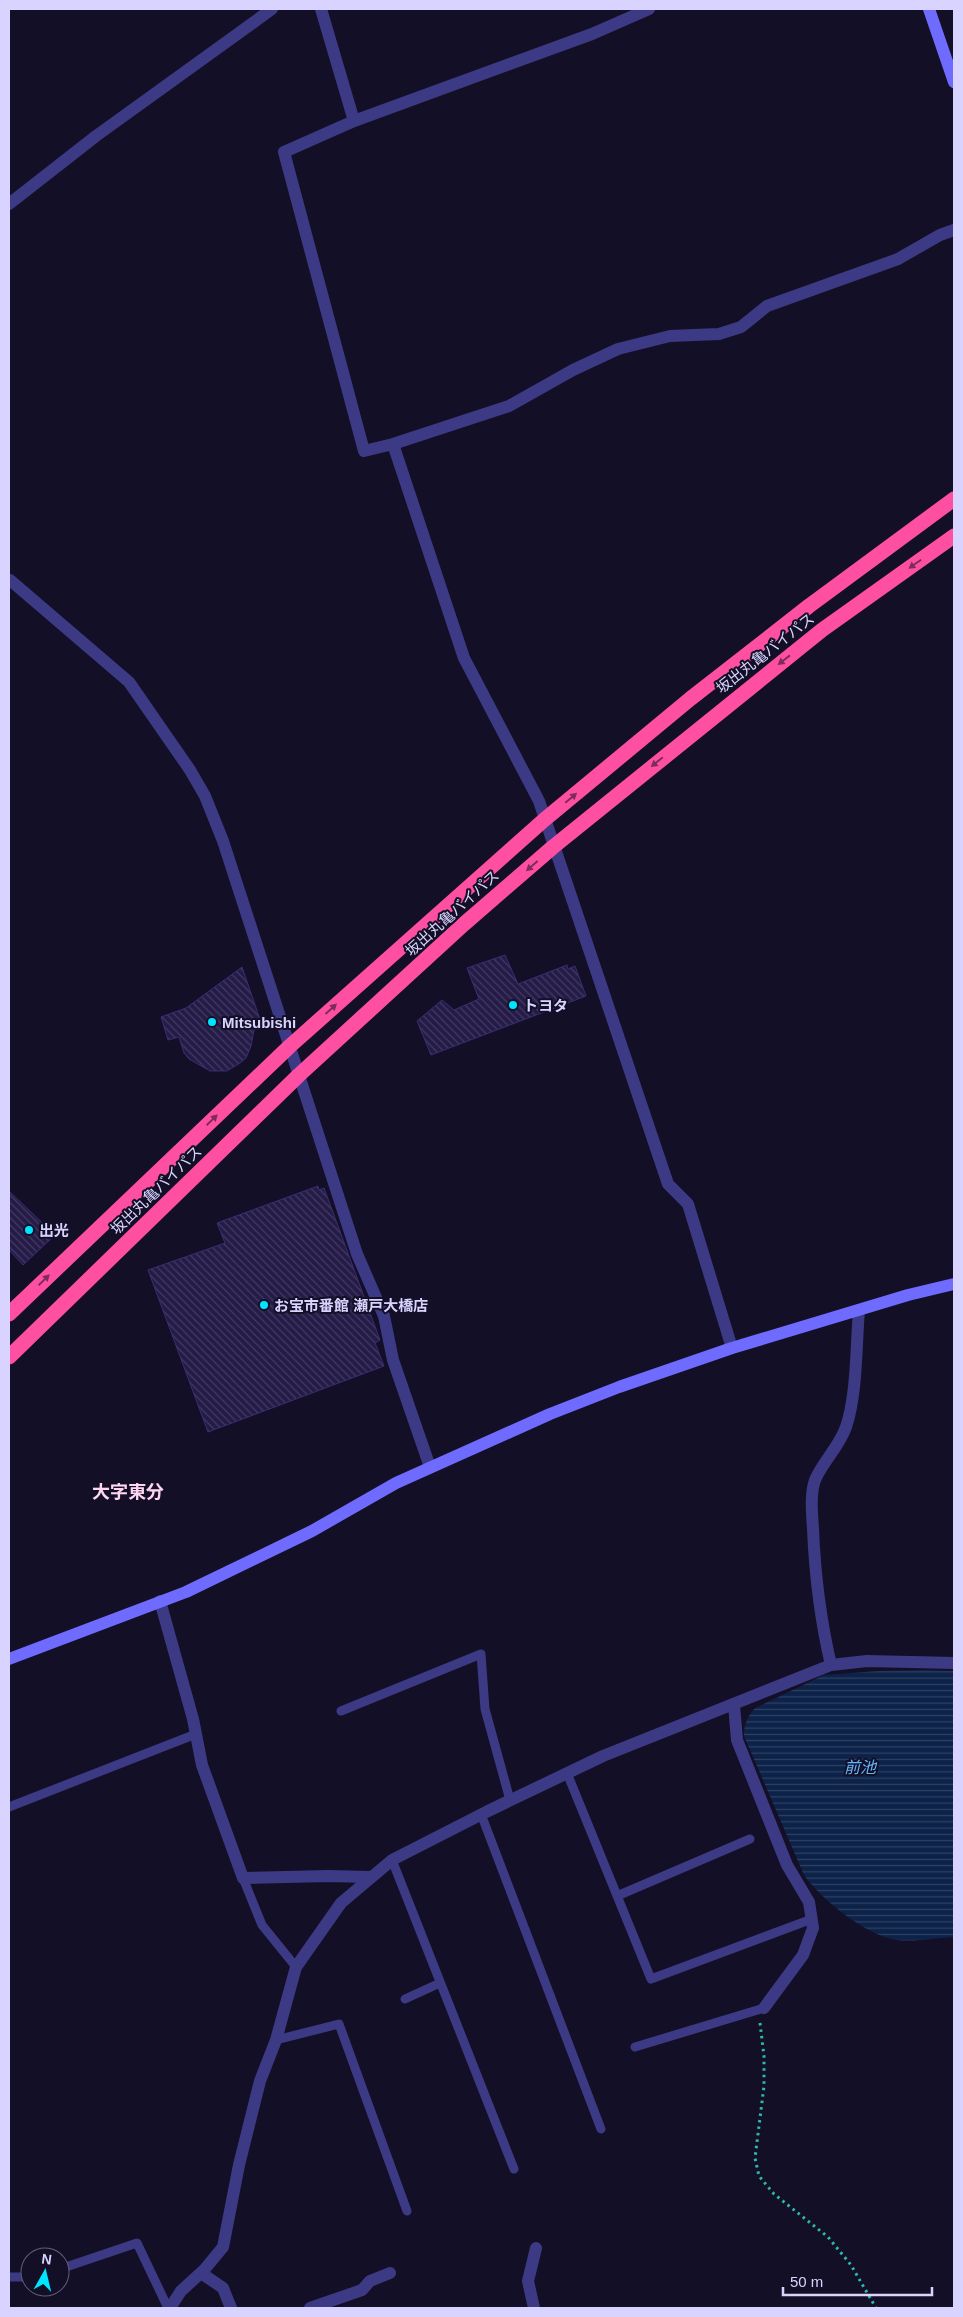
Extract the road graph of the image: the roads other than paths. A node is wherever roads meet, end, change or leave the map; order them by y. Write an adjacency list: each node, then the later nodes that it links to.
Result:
1 (272, 9): 7 (street)
2 (322, 9): 6 (street)
3 (650, 9): 6 (street)
4 (930, 9): 5 (street)
5 (954, 82)
6 (354, 120): 9 (street)
7 (9, 204)
8 (954, 230): 9 (street)
9 (393, 444): 13 (street)
10 (954, 500): 13 (highway, 坂出丸亀バイパス, one-way to 10)
11 (954, 536): 14 (highway, 坂出丸亀バイパス, one-way to 14)
12 (10, 580): 15 (street)
13 (544, 820): 14 (street); 15 (highway, 坂出丸亀バイパス, one-way to 13)
14 (553, 847): 16 (highway, 坂出丸亀バイパス, one-way to 16); 20 (street)
15 (290, 1046): 16 (street); 19 (highway, 坂出丸亀バイパス, one-way to 15)
16 (299, 1075): 21 (highway, 坂出丸亀バイパス); 22 (street)
17 (954, 1284): 18 (street)
18 (859, 1310): 20 (street); 26 (street)
19 (9, 1314)
20 (732, 1348): 22 (street)
21 (9, 1357)
22 (430, 1467): 23 (street)
23 (160, 1601): 24 (street); 29 (street)
24 (9, 1659)
25 (954, 1663): 26 (street)
26 (831, 1665): 27 (street)
27 (734, 1704): 30 (street); 39 (street)
28 (342, 1711): 31 (lane)
29 (196, 1734): 32 (lane); 37 (street)
30 (567, 1773): 31 (street); 38 (lane)
31 (510, 1800): 33 (street)
32 (9, 1807)
33 (481, 1814): 35 (street); 46 (lane)
34 (750, 1839): 38 (lane)
35 (392, 1860): 36 (street); 41 (lane)
36 (371, 1877): 37 (street); 40 (street)
37 (243, 1878): 40 (lane)
38 (617, 1896): 39 (lane)
39 (812, 1919): 43 (street)
40 (296, 1967): 44 (street)
41 (440, 1983): 42 (lane); 47 (lane)
42 (406, 1999)
43 (764, 2008): 45 (lane)
44 (276, 2040): 48 (lane); 51 (street)
45 (635, 2047)
46 (601, 2129)
47 (514, 2168)
48 (407, 2211)
49 (536, 2248): 56 (street)
50 (70, 2266): 53 (lane)
51 (201, 2273): 53 (street); 54 (street)
52 (390, 2273): 55 (street)
53 (169, 2308)
54 (230, 2308)
55 (310, 2308)
56 (534, 2308)

